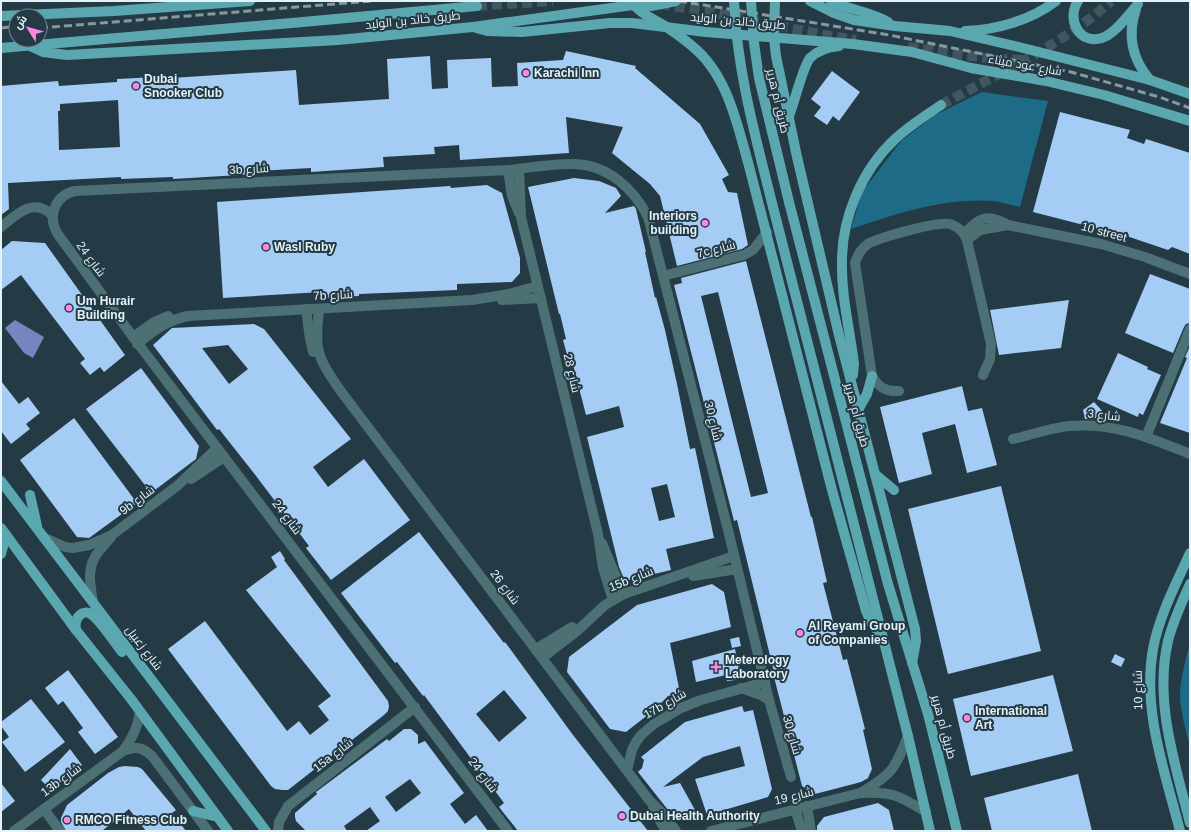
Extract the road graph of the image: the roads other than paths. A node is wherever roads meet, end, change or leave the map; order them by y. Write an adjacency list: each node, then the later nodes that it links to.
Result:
1 (167, 1): 14 (main road)
2 (250, 1): 14 (main road)
3 (676, 1): 11 (main road)
4 (734, 1): 76 (main road, bridge)
5 (751, 1): 79 (main road, طريق أم هرير, bridge)
6 (775, 1): 20 (main road)
7 (810, 1): 17 (main road)
8 (831, 1): 17 (main road)
9 (1056, 1): 19 (main road)
10 (1078, 1): 12 (main road)
11 (638, 3): 16 (main road); 18 (main road)
12 (1139, 3): 24 (main road)
13 (477, 6): 21 (main road)
14 (114, 11): 15 (main road)
15 (1, 16)
16 (665, 26): 18 (main road, طريق خالد بن الوليد); 20 (main road, طريق خالد بن الوليد); 34 (main road)
17 (895, 26): 19 (main road, شارع عود ميثاء)
18 (473, 27): 23 (main road, طريق خالد بن الوليد)
19 (950, 31): 24 (main road, شارع عود ميثاء)
20 (774, 38): 22 (main road, طريق خالد بن الوليد); 27 (main road)
21 (48, 43)
22 (853, 44): 27 (main road); 28 (main road, شارع عود ميثاء)
23 (34, 48)
24 (1150, 80): 25 (main road, شارع عود ميثاء)
25 (1190, 94)
26 (941, 105): 47 (main road)
27 (789, 117): 47 (main road)
28 (1190, 121)
29 (519, 169): 30 (street, 3b شارع); 32 (street, شارع 28); 37 (street, شارع 30)
30 (508, 170): 31 (street, 3b شارع); 32 (street, شارع 28)
31 (52, 216): 33 (street); 44 (street, شارع 24)
32 (521, 217): 38 (street, شارع 28)
33 (1, 227)
34 (767, 232): 37 (street, 7c شارع); 76 (main road)
35 (966, 237): 36 (street, 10 street); 45 (street); 46 (street)
36 (1190, 274)
37 (663, 276): 67 (street, شارع 30)
38 (538, 286): 39 (street, شارع 28); 40 (street, 7b شارع)
39 (541, 298): 40 (street, 7b شارع); 63 (street, شارع 28)
40 (472, 300): 41 (street, 7b شارع)
41 (319, 308): 42 (street, 7b شارع); 48 (street, شارع 26)
42 (306, 309): 44 (street, 7b شارع); 48 (street, شارع 26)
43 (1190, 329): 51 (street)
44 (135, 340): 53 (street, شارع 24)
45 (983, 375)
46 (872, 376): 49 (street); 50 (main road)
47 (852, 383): 50 (main road)
48 (340, 390): 77 (street, شارع 26)
49 (898, 391)
50 (859, 408): 56 (main road)
51 (1146, 437): 52 (street, شارع 3); 54 (street, شارع 3)
52 (1013, 440)
53 (218, 448): 55 (street, شارع 24); 58 (street, 9b شارع)
54 (1190, 454)
55 (224, 457): 58 (street, 9b شارع); 84 (street, شارع 24)
56 (875, 474): 59 (main road); 79 (main road)
57 (1, 481): 62 (main road, شارع زعبيل)
58 (177, 486): 64 (street, 9b شارع)
59 (894, 490)
60 (30, 495): 62 (main road)
61 (4, 531): 66 (main road); 75 (main road)
62 (40, 533): 64 (street, 9b شارع); 73 (main road, شارع زعبيل)
63 (598, 534): 71 (street, شارع 28); 72 (street, شارع 28)
64 (112, 535): 73 (street, 9b شارع)
65 (1190, 553): 113 (main road, شارع 10)
66 (1, 554)
67 (734, 556): 68 (street, شارع 30); 69 (street, 15b شارع)
68 (738, 569): 69 (street, 15b شارع); 81 (street, شارع 30)
69 (677, 576): 71 (street, 15b شارع)
70 (1190, 584): 98 (main road, شارع 10)
71 (624, 594): 72 (street, 15b شارع)
72 (613, 600): 74 (street, 15b شارع)
73 (93, 602): 80 (main road, شارع زعبيل)
74 (598, 611): 77 (street, 15b شارع); 78 (street, 15b شارع)
75 (76, 630): 80 (main road); 85 (main road)
76 (882, 636): 86 (main road)
77 (536, 650): 78 (street, شارع 26)
78 (542, 658): 88 (street, شارع 26)
79 (912, 663): 112 (main road, طريق أم هرير)
80 (143, 669): 104 (main road, شارع زعبيل)
81 (765, 682): 82 (street, 17b شارع); 83 (street, شارع 30)
82 (741, 688): 83 (street); 88 (street, 17b شارع)
83 (769, 700): 89 (street, شارع 30)
84 (415, 707): 105 (street, 15a شارع); 106 (street, شارع 24)
85 (140, 712): 87 (street, 13b شارع); 97 (main road)
86 (908, 736): 90 (street, شارع 19); 96 (main road)
87 (123, 751): 93 (street, 13b شارع); 95 (street)
88 (627, 770): 91 (street, شارع 26)
89 (790, 777)
90 (860, 792): 92 (street, شارع 19); 96 (street, شارع 19)
91 (649, 800): 107 (street, شارع 26); 108 (street, شارع 26)
92 (807, 806): 94 (street, شارع 19); 111 (street)
93 (44, 809): 100 (street, 13b شارع); 101 (street)
94 (795, 809): 109 (street, شارع 19); 110 (street)
95 (193, 811): 97 (main road); 102 (street)
96 (926, 812): 99 (main road)
97 (218, 817): 103 (main road)
98 (1190, 823)
99 (929, 829)
100 (14, 831)
101 (60, 831)
102 (208, 831)
103 (228, 831)
104 (266, 831)
105 (278, 831)
106 (508, 831)
107 (666, 831)
108 (676, 831)
109 (711, 831)
110 (802, 831)
111 (811, 831)
112 (957, 831)
113 (1180, 831)

